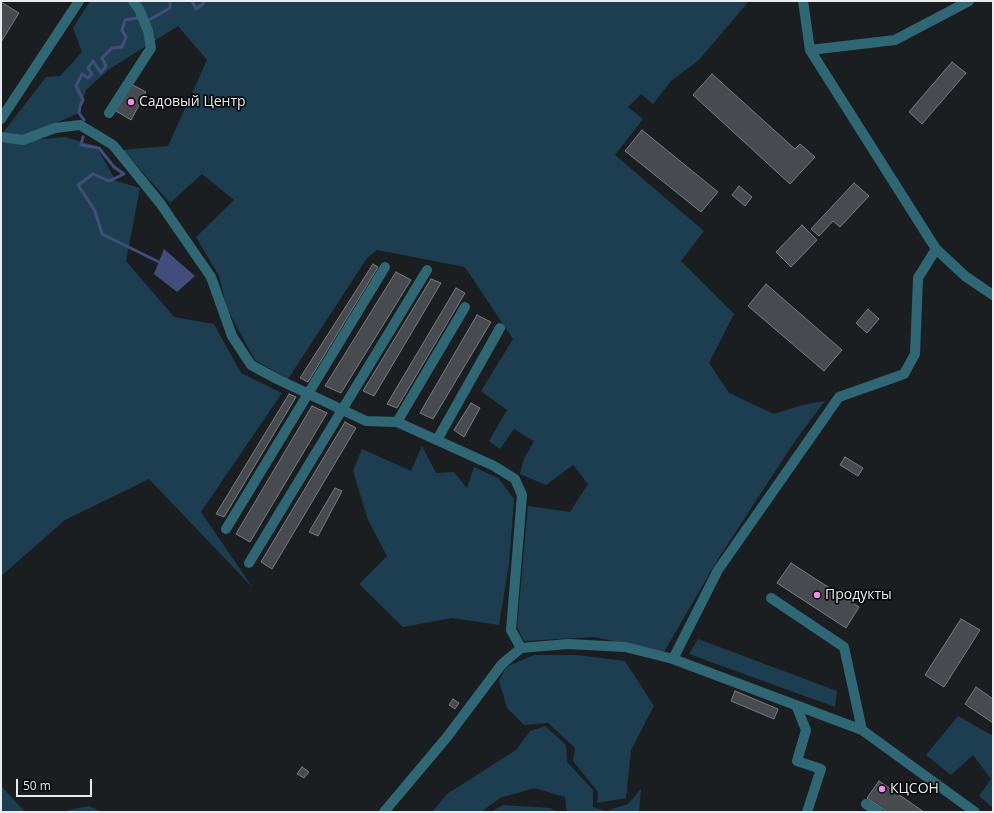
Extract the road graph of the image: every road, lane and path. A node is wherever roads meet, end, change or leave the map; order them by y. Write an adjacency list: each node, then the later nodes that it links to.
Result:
1 (79, 1): 7 (street)
2 (133, 1): 6 (street)
3 (803, 1): 5 (street)
4 (969, 1): 5 (street)
5 (810, 50): 9 (street)
6 (110, 113)
7 (1, 119)
8 (1, 137): 15 (street)
9 (936, 249): 12 (street); 23 (street)
10 (385, 267): 15 (street)
11 (427, 270): 16 (street)
12 (993, 295)
13 (465, 307): 17 (street)
14 (500, 328): 18 (street)
15 (309, 394): 16 (street); 19 (street)
16 (342, 409): 17 (street); 20 (street)
17 (397, 422): 18 (street)
18 (437, 440): 22 (street)
19 (226, 529)
20 (249, 563)
21 (771, 598): 25 (street)
22 (521, 648): 23 (street); 27 (street)
23 (673, 659): 24 (street)
24 (796, 705): 25 (street); 28 (street)
25 (862, 730): 30 (street)
26 (866, 804): 29 (street)
27 (384, 812)
28 (807, 812)
29 (878, 812)
30 (975, 812)

